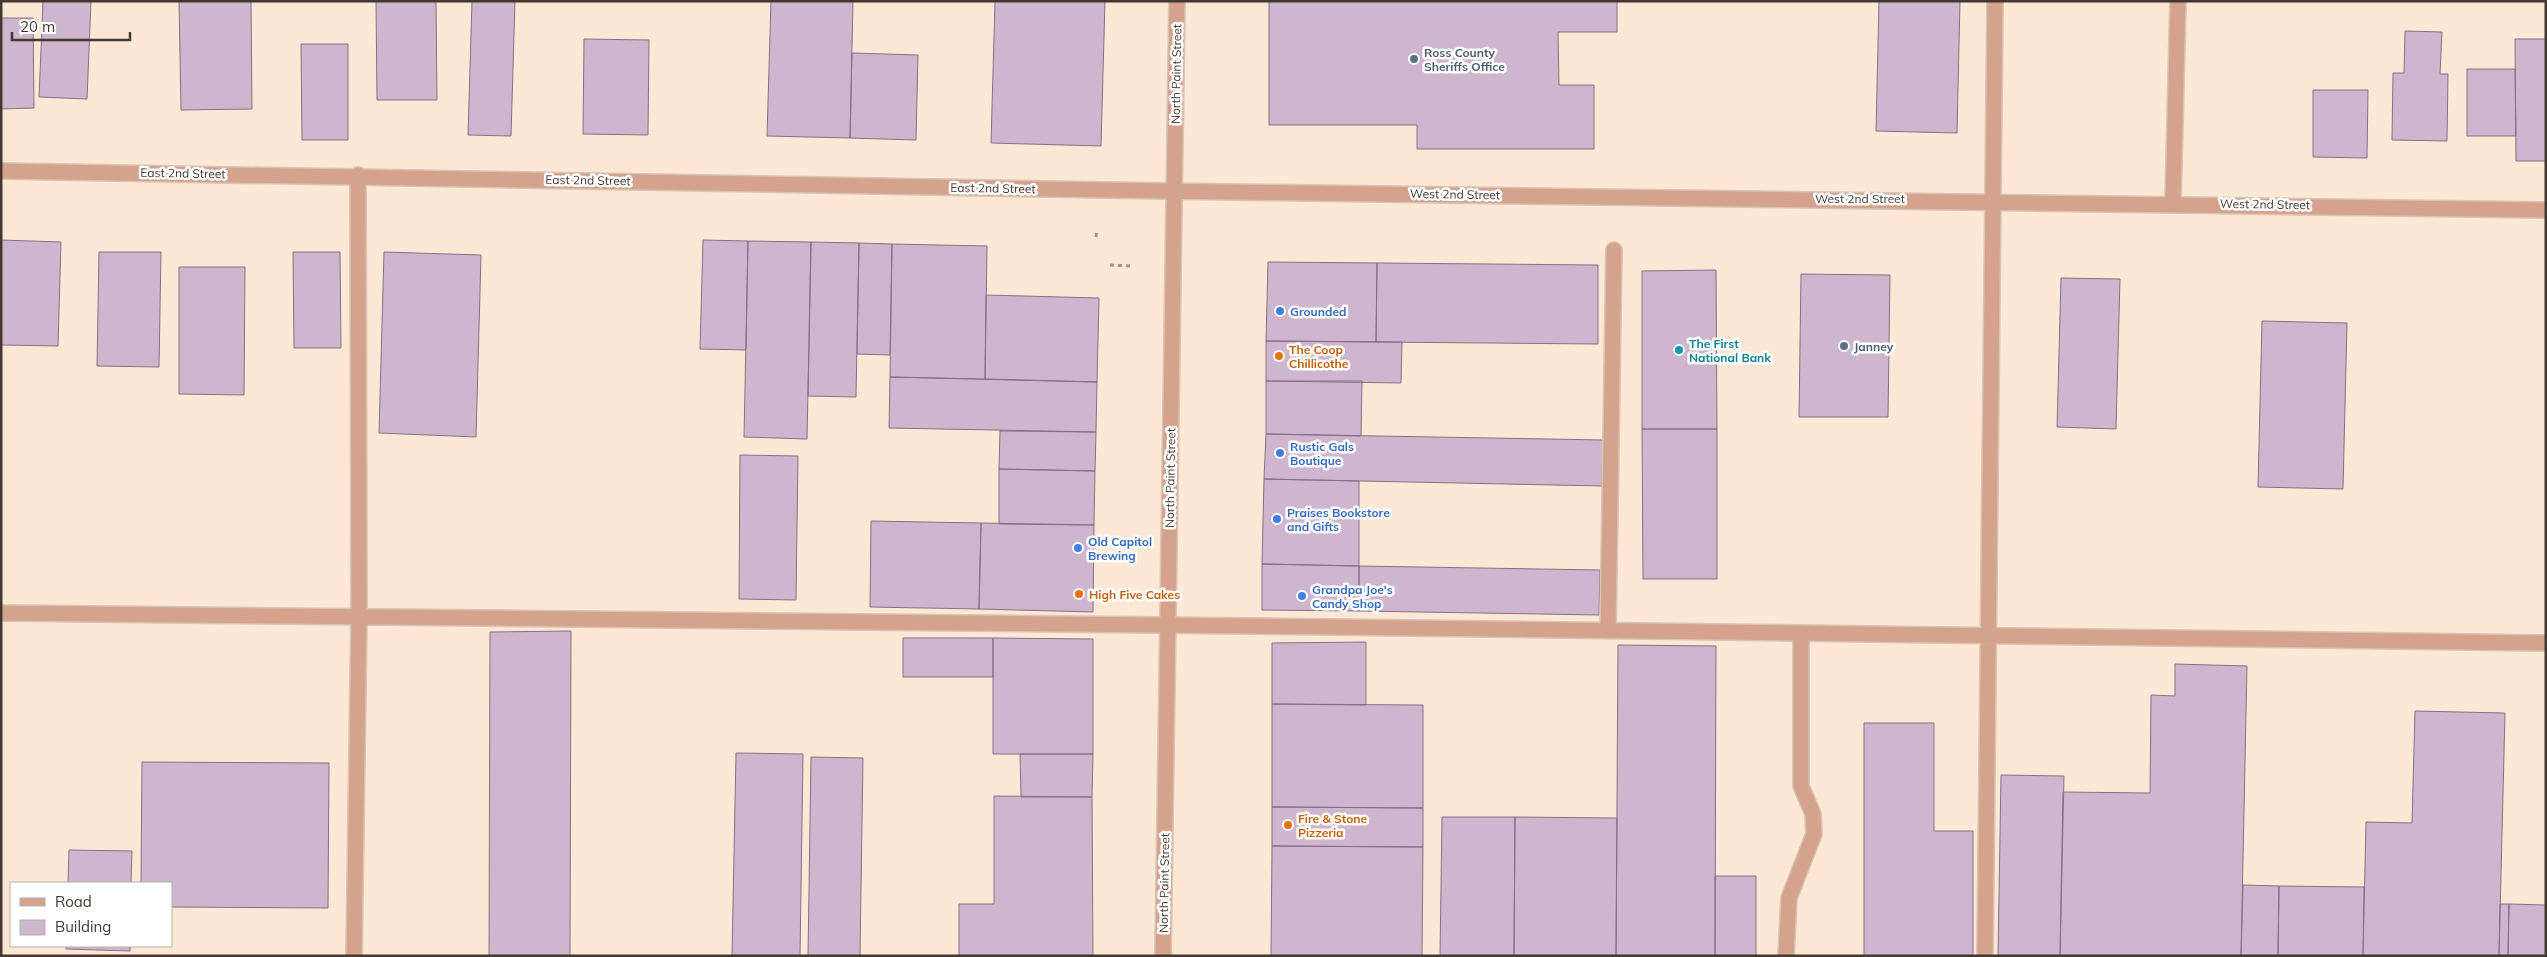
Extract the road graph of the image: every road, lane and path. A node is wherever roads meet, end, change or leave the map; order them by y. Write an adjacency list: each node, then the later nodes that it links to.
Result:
1 (1177, 1): 6 (street, North Paint Street)
2 (1995, 1): 7 (street)
3 (2178, 1): 8 (street)
4 (1, 171): 5 (street, East 2nd Street)
5 (358, 175): 6 (street, East 2nd Street); 16 (street)
6 (1174, 191): 7 (street, West 2nd Street); 17 (street, North Paint Street)
7 (1992, 199): 8 (street, West 2nd Street); 20 (street)
8 (2173, 202): 9 (street, West 2nd Street)
9 (2546, 210)
10 (1096, 230): 11 (path)
11 (1096, 237)
12 (1614, 250): 18 (street)
13 (1110, 265): 14 (path)
14 (1132, 266)
15 (1, 613): 16 (street)
16 (359, 616): 17 (street); 22 (street)
17 (1168, 623): 18 (street); 23 (street, North Paint Street)
18 (1608, 631): 19 (street)
19 (1801, 634): 20 (street); 24 (street)
20 (1988, 637): 21 (street); 25 (street)
21 (2546, 643)
22 (354, 956)
23 (1163, 956)
24 (1786, 956)
25 (1985, 956)

